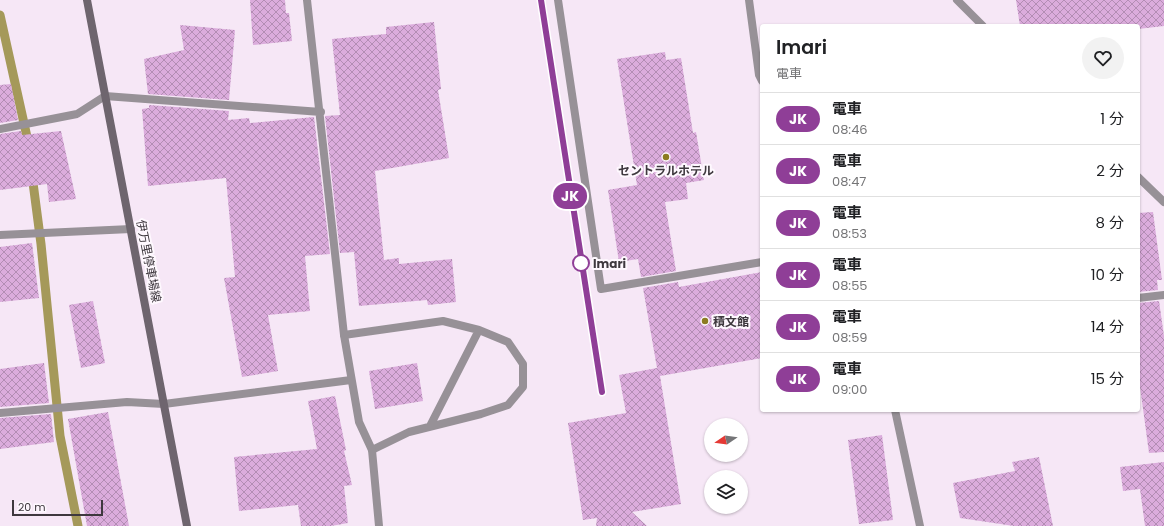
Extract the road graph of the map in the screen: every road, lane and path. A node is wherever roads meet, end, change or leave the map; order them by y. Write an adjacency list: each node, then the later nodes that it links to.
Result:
1 (87, 0): 8 (main road, 伊万里停車場線)
2 (306, 0): 9 (street)
3 (558, 0): 15 (street)
4 (749, 0): 7 (street)
5 (956, 0): 6 (street)
6 (981, 24)
7 (760, 77)
8 (105, 96): 9 (street); 10 (street); 13 (main road, 伊万里停車場線)
9 (320, 112): 19 (street)
10 (0, 129)
11 (1140, 179): 12 (street)
12 (1164, 202)
13 (130, 229): 14 (street); 21 (main road, 伊万里停車場線)
14 (0, 235)
15 (760, 262)
16 (1164, 295): 17 (street)
17 (1140, 298)
18 (479, 330): 19 (street); 24 (street); 24 (street)
19 (344, 336): 20 (street)
20 (351, 380): 21 (street); 25 (street)
21 (164, 404): 23 (street); 26 (main road, 伊万里停車場線)
22 (895, 412): 28 (street)
23 (0, 413)
24 (430, 426): 25 (street)
25 (372, 450): 27 (street)
26 (187, 526)
27 (379, 526)
28 (920, 526)

